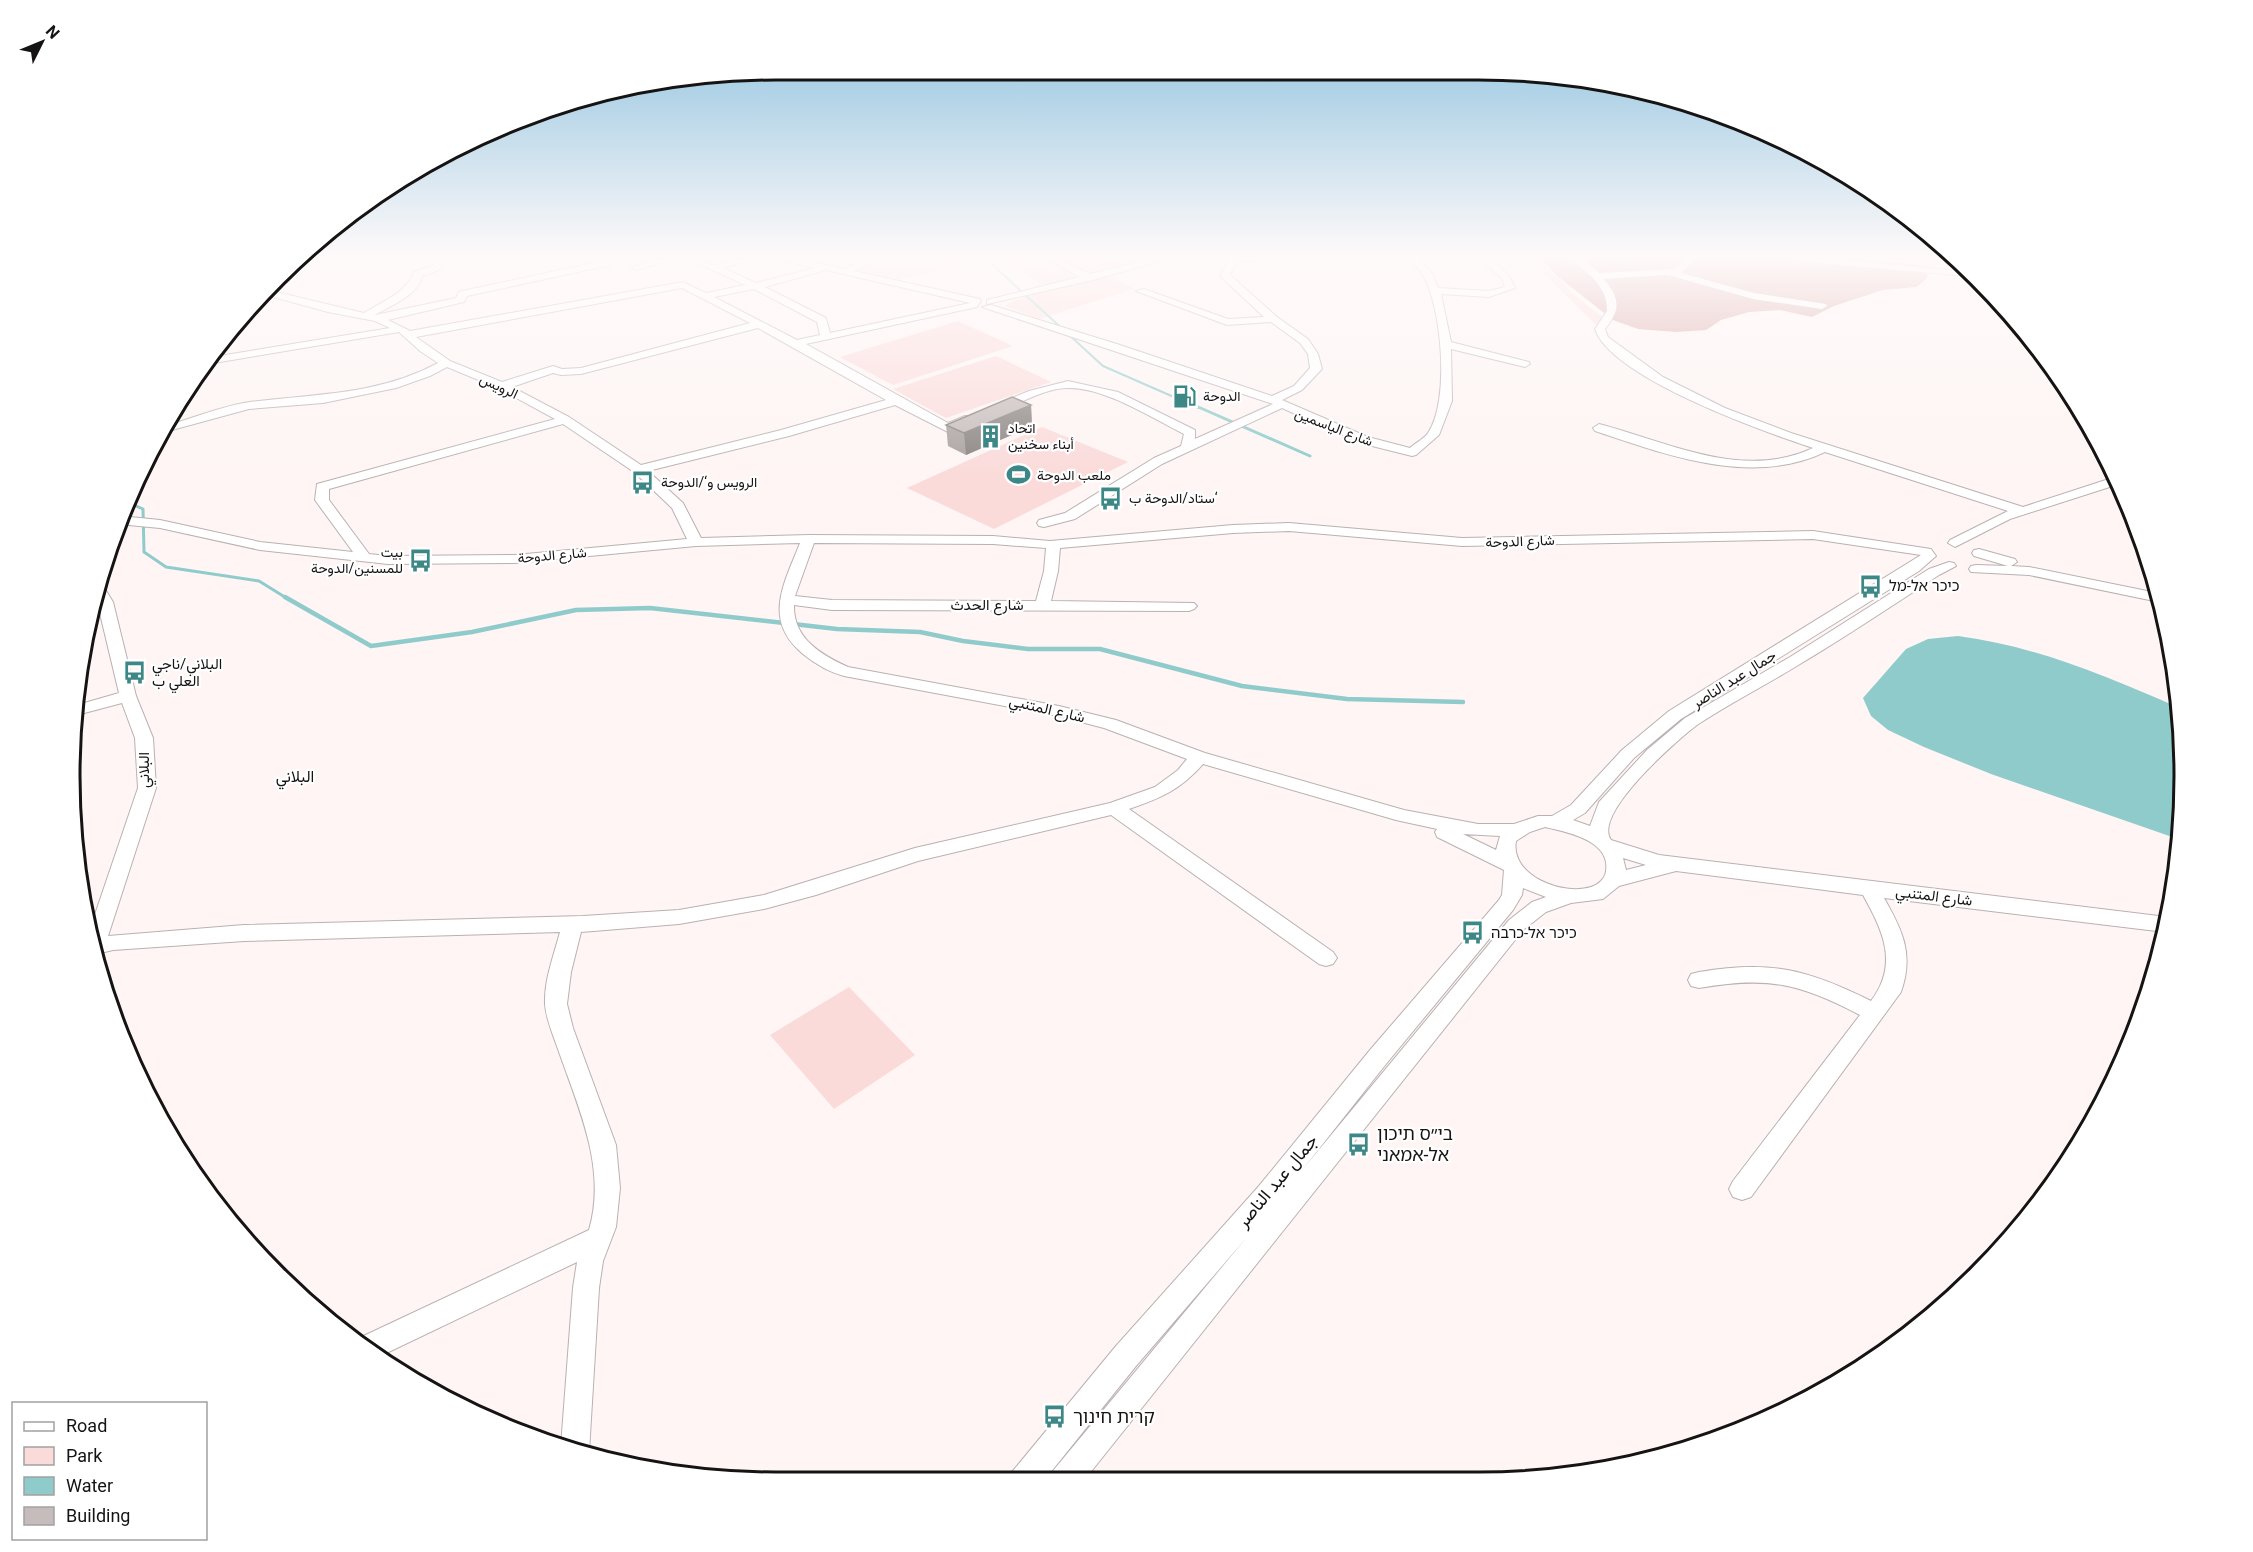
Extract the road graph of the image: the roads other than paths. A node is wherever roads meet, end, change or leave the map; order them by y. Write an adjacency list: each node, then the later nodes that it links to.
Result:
1 (401, 330): 11 (street, الرويس)
2 (413, 330): 11 (street)
3 (736, 330): 18 (street)
4 (772, 330): 13 (street)
5 (824, 330): 12 (street)
6 (855, 330): 12 (street)
7 (1066, 330): 20 (street)
8 (1289, 330): 20 (street, شارع الدوحة)
9 (1443, 330): 14 (street, شارع الياسمين)
10 (1600, 330): 25 (street)
11 (404, 332): 15 (street); 16 (street, الرويس)
12 (826, 337): 13 (street)
13 (796, 343): 19 (street)
14 (1446, 344): 17 (street); 20 (street, شارع الياسمين)
15 (217, 360)
16 (446, 363): 18 (street, الرويس); 22 (street)
17 (1525, 364)
18 (502, 386): 21 (street, الرويس)
19 (896, 401): 24 (street); 26 (street)
20 (1276, 403): 24 (street, شارع الدوحة)
21 (565, 420): 26 (street, الرويس); 41 (street)
22 (174, 427)
23 (1599, 428): 25 (street)
24 (1187, 447): 28 (street, شارع الدوحة)
25 (1823, 448): 29 (street)
26 (639, 469): 36 (street, الرويس)
27 (2108, 483): 29 (street)
28 (1082, 510): 31 (street, شارع الدوحة); 32 (street)
29 (2023, 511): 37 (street); 39 (street)
30 (128, 521): 41 (street, شارع الدوحة)
31 (1041, 524): 32 (street, شارع الدوحة); 34 (street, شارع الدوحة); 38 (street)
32 (1074, 531): 35 (street, شارع الدوحة); 38 (street)
33 (809, 539): 34 (street, شارع الدوحة); 36 (street, شارع الدوحة); 47 (street)
34 (988, 540): 38 (street, شارع الدوحة)
35 (1114, 540): 38 (street, شارع الدوحة); 40 (street, شارع الدوحة)
36 (696, 542): 41 (street, شارع الدوحة)
37 (1955, 543): 39 (street); 40 (street)
38 (1053, 544): 48 (street)
39 (1977, 552): 43 (street); 44 (street)
40 (1927, 554): 42 (street); 55 (street, جمال عبد الناصر)
41 (364, 557)
42 (1949, 566): 43 (street); 57 (street, جمال عبد الناصر)
43 (1976, 569): 45 (street)
44 (2148, 589)
45 (2150, 596)
46 (103, 597): 50 (street, البلاني)
47 (787, 600): 48 (street, شارع الحدث); 52 (street, شارع المتنبي)
48 (1043, 605): 49 (street, شارع الحدث)
49 (1189, 606)
50 (128, 696): 51 (street); 65 (street, البلاني)
51 (83, 708)
52 (1199, 757): 53 (street); 54 (street, شارع المتنبي)
53 (1114, 808): 63 (street); 67 (street)
54 (1403, 816): 56 (street); 58 (street)
55 (1556, 822): 56 (street); 57 (street)
56 (1515, 830): 58 (street)
57 (1602, 842): 59 (street); 60 (street)
58 (1512, 867): 62 (street); 74 (street, جمال عبد الناصر)
59 (1700, 868): 60 (street); 61 (street, شارع المتنبي)
60 (1614, 882): 62 (street)
61 (1869, 888): 64 (street, شارع المتنبي); 69 (street)
62 (1569, 896): 75 (street, جمال عبد الناصر)
63 (573, 924): 66 (street); 71 (street)
64 (2157, 924)
65 (98, 935)
66 (101, 945)
67 (1326, 958)
68 (1699, 980): 69 (street)
69 (1874, 1012): 70 (street)
70 (1742, 1189)
71 (599, 1238): 72 (street); 73 (street)
72 (374, 1345)
73 (575, 1443)
74 (1032, 1472)
75 (1072, 1472)

